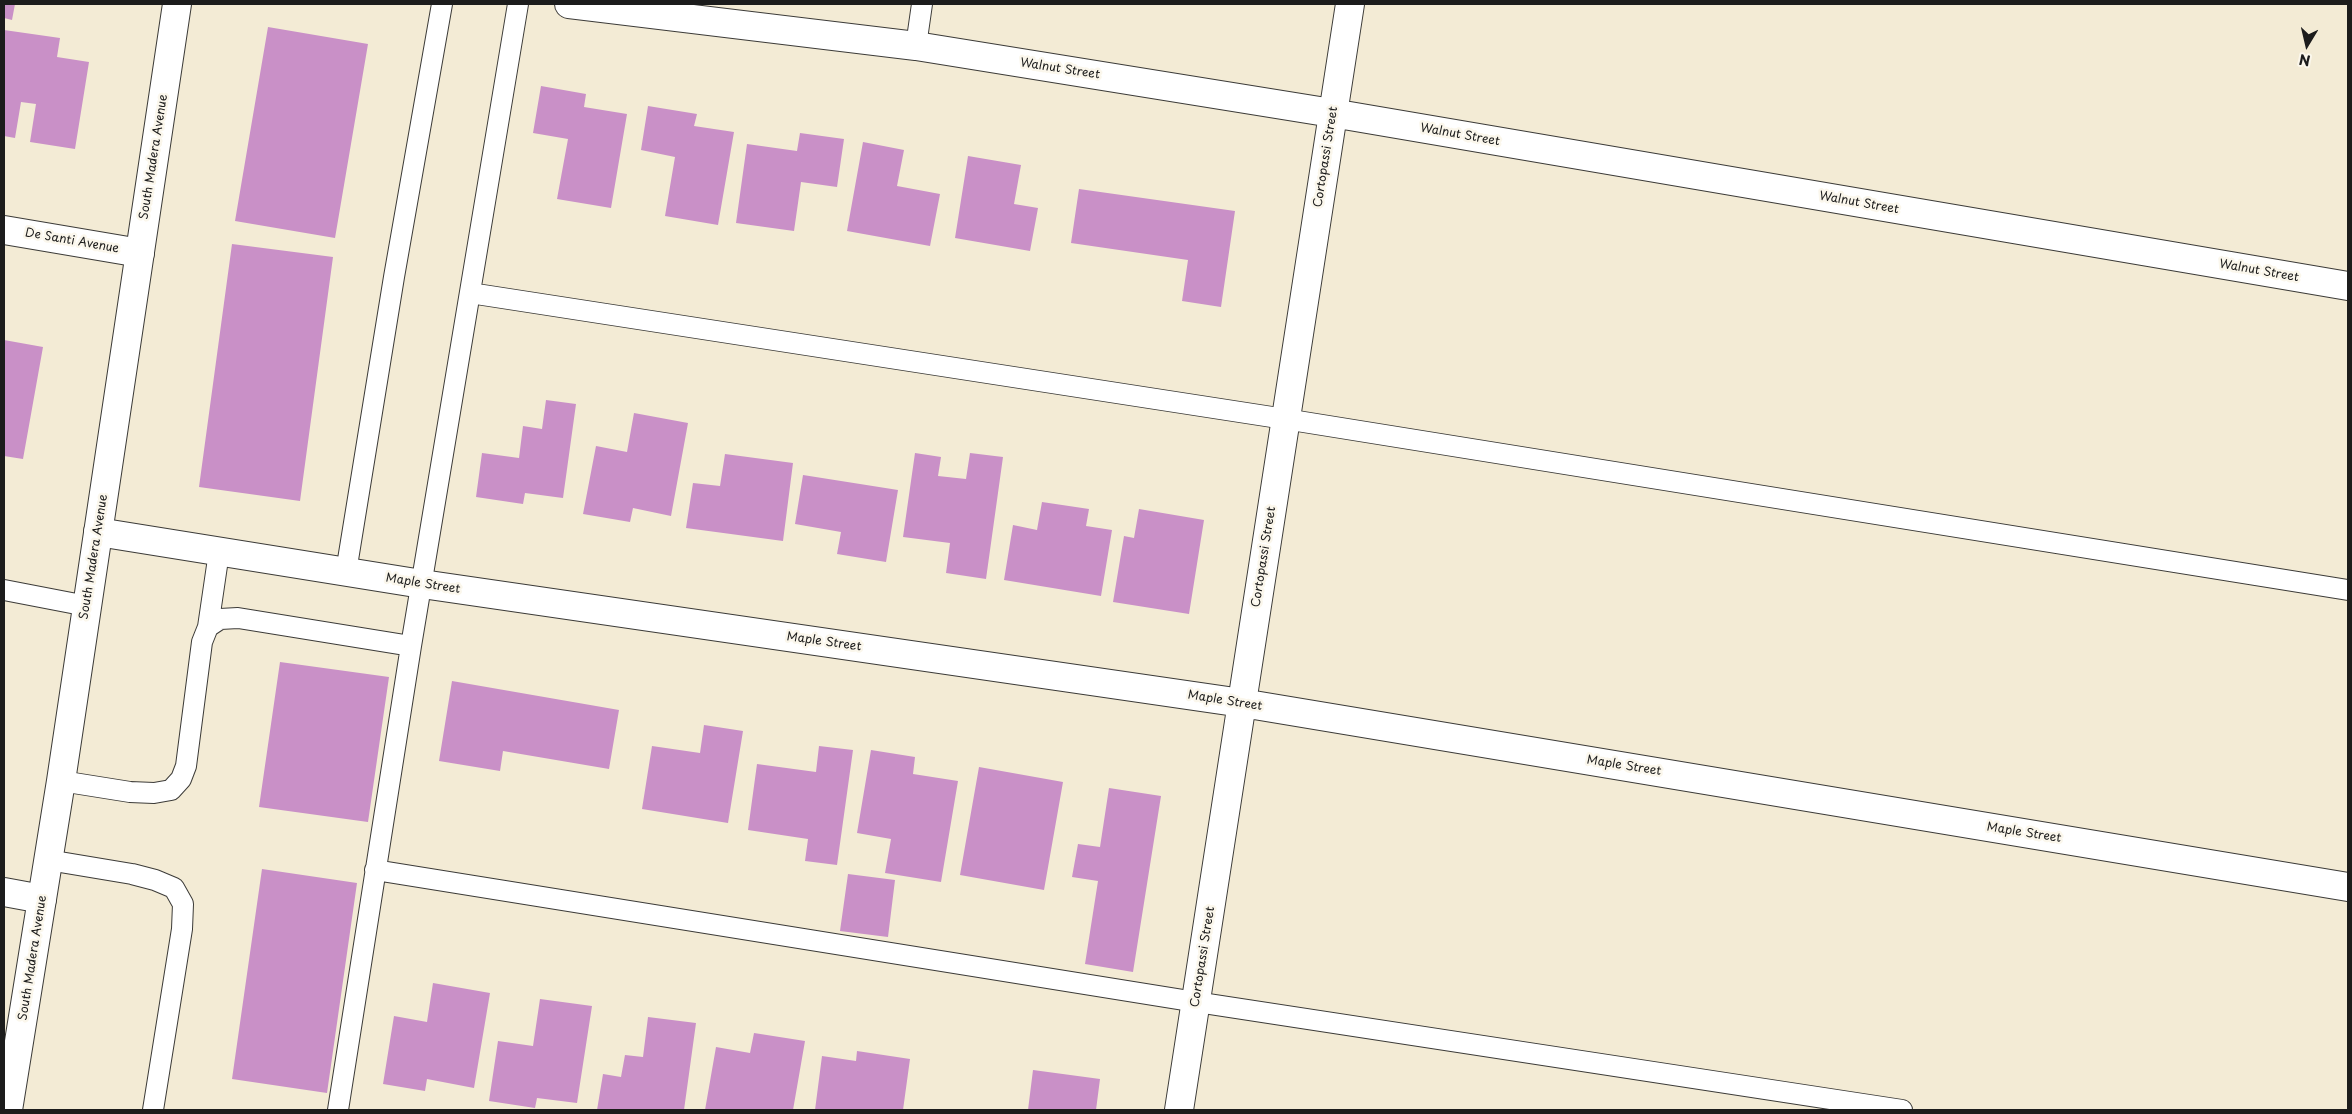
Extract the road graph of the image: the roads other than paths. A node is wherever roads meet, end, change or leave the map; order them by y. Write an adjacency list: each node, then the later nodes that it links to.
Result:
1 (177, 4): 10 (street, South Madera Avenue)
2 (442, 4): 16 (lane)
3 (518, 4): 12 (lane)
4 (569, 4): 7 (street, Walnut Street)
5 (922, 4): 7 (lane)
6 (1350, 4): 8 (street, Cortopassi Street)
7 (916, 46): 8 (street, Walnut Street)
8 (1332, 113): 11 (street, Walnut Street); 13 (street, Cortopassi Street)
9 (4, 230): 10 (street, De Santi Avenue)
10 (140, 253): 14 (street, South Madera Avenue)
11 (2348, 286)
12 (470, 292): 13 (lane); 17 (lane)
13 (1286, 419): 19 (lane); 23 (street, Cortopassi Street)
14 (98, 532): 15 (street, Maple Street); 20 (street, South Madera Avenue)
15 (219, 552): 16 (street, Maple Street); 21 (lane)
16 (346, 572): 17 (street, Maple Street)
17 (422, 584): 22 (lane); 23 (street, Maple Street)
18 (4, 590): 20 (lane)
19 (2348, 590)
20 (87, 606): 24 (street, South Madera Avenue)
21 (208, 627): 22 (lane); 24 (lane)
22 (411, 646): 26 (lane)
23 (1242, 703): 27 (street, Maple Street); 30 (street, Cortopassi Street)
24 (61, 781): 25 (street, South Madera Avenue)
25 (48, 860): 29 (street, South Madera Avenue); 32 (lane)
26 (375, 870): 30 (lane); 33 (lane)
27 (2348, 887)
28 (4, 892): 29 (street)
29 (42, 899): 31 (street, South Madera Avenue)
30 (1196, 1002): 34 (street, Cortopassi Street); 35 (lane)
31 (8, 1110)
32 (153, 1110)
33 (338, 1110)
34 (1179, 1110)
35 (1902, 1110)

